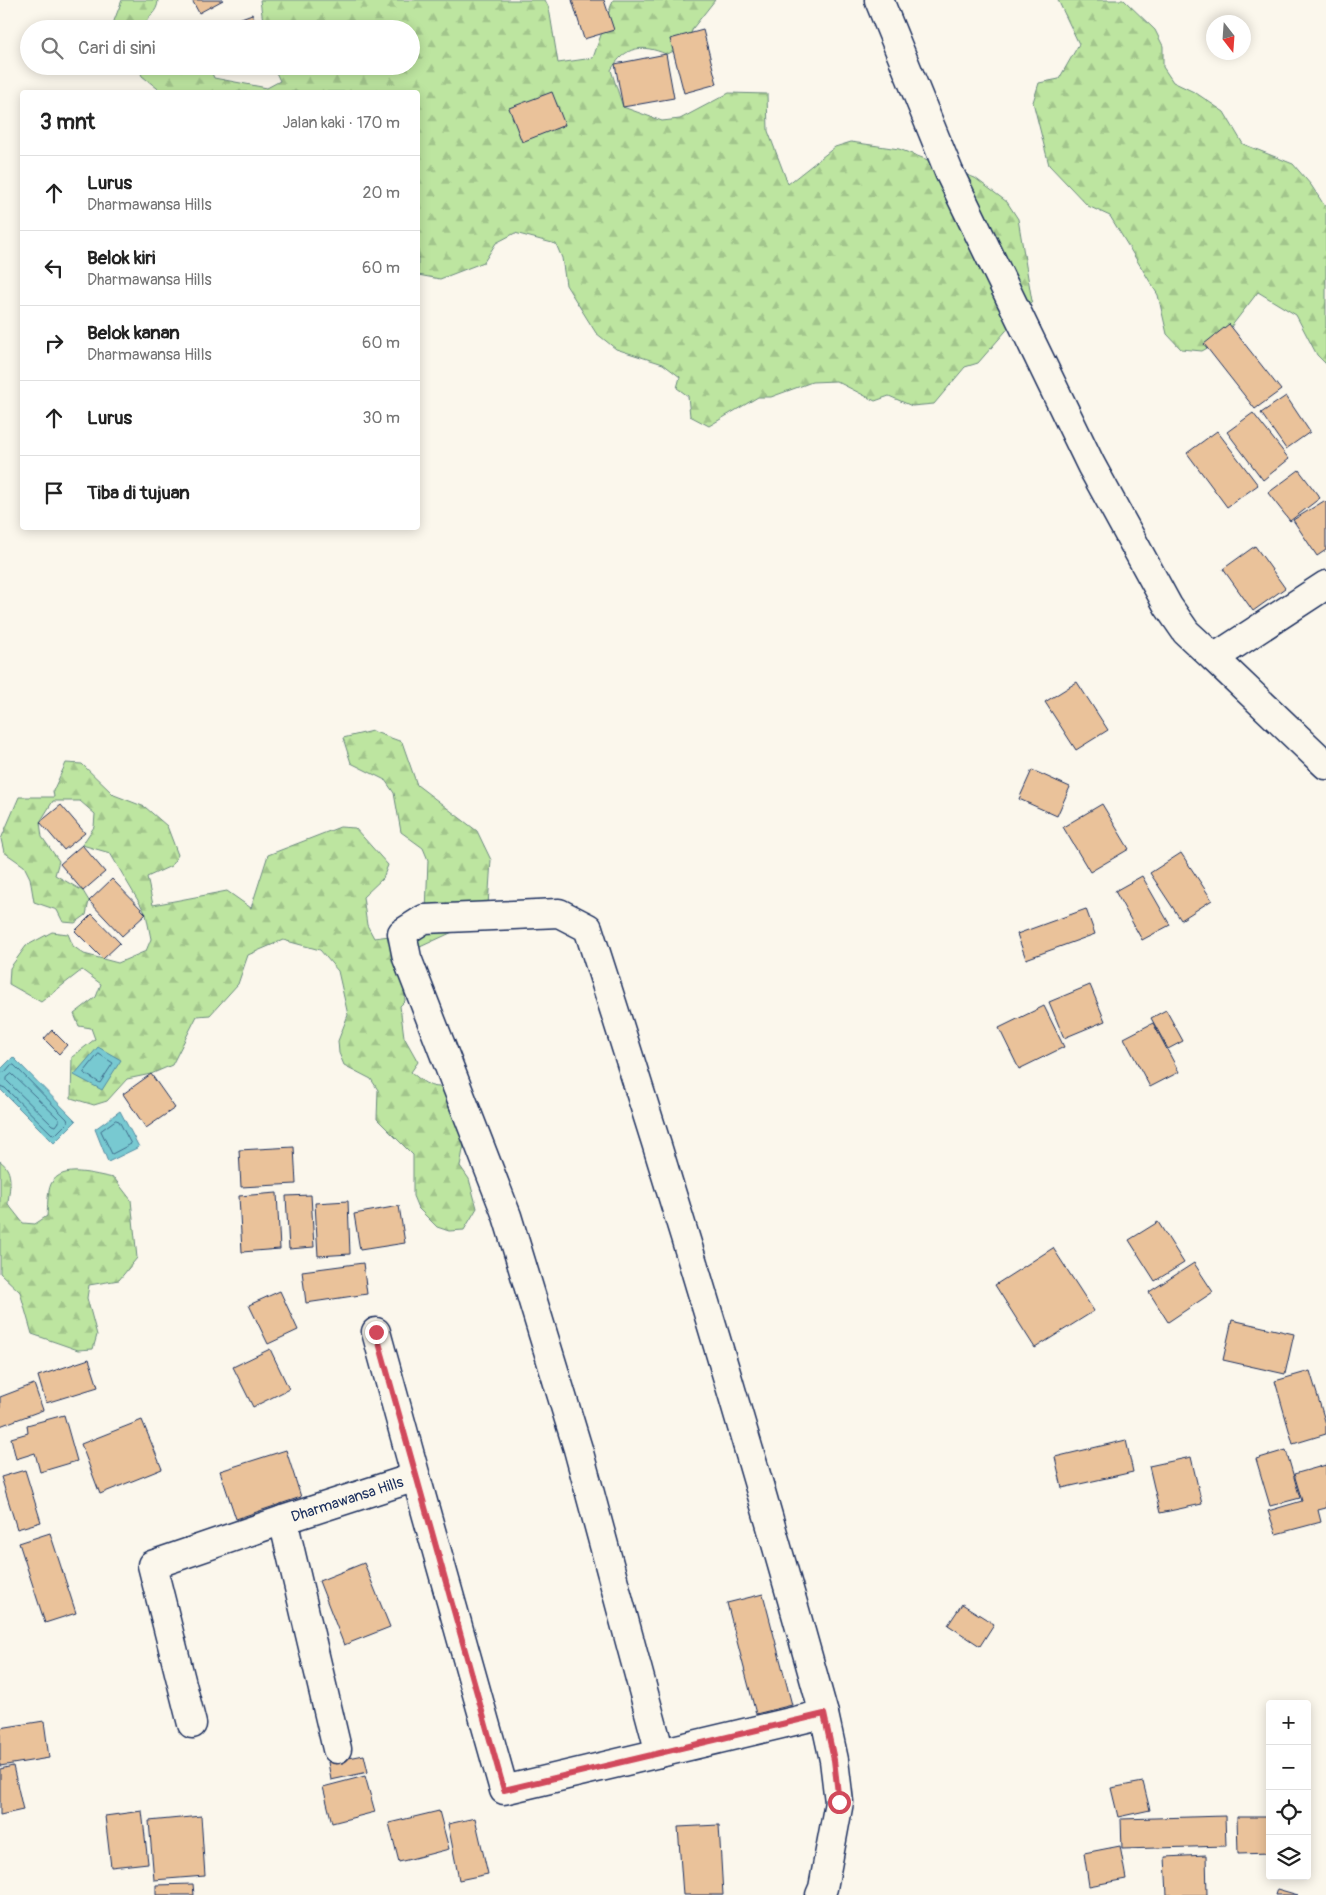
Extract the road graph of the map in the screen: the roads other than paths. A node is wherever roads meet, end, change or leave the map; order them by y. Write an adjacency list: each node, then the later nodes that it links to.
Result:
1 (879, 0): 3 (street)
2 (1326, 585): 3 (street)
3 (1214, 658): 4 (street)
4 (1326, 765)
5 (376, 1332): 6 (street)
6 (416, 1477): 7 (street, Dharmawansa Hills); 11 (street, Dharmawansa Hills)
7 (283, 1520): 9 (street, Dharmawansa Hills); 10 (street)
8 (824, 1714): 11 (street, Dharmawansa Hills); 11 (street); 12 (street)
9 (192, 1724)
10 (337, 1749)
11 (660, 1753)
12 (820, 1895)

